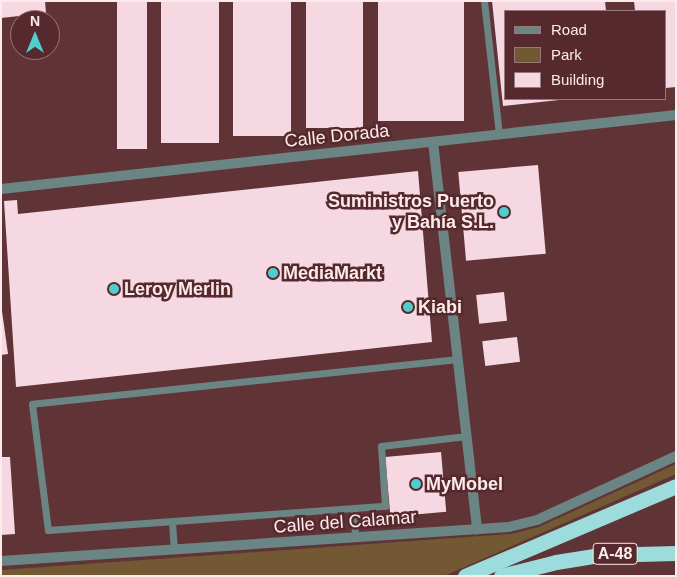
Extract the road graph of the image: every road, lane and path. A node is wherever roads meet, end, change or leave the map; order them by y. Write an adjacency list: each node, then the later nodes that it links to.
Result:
1 (484, 1): 3 (lane)
2 (676, 115): 3 (street, Calle Dorada)
3 (498, 134): 4 (street, Calle Dorada)
4 (433, 142): 5 (street, Calle Dorada); 6 (street)
5 (1, 189)
6 (458, 359): 7 (street); 11 (lane)
7 (466, 436): 10 (lane); 12 (street)
8 (676, 456): 12 (street, Calle del Calamar)
9 (676, 486): 17 (highway)
10 (354, 509): 11 (lane); 13 (lane)
11 (172, 522): 14 (lane)
12 (477, 530): 13 (street, Calle del Calamar)
13 (355, 538): 14 (street, Calle del Calamar)
14 (174, 550): 16 (street, Calle del Calamar)
15 (676, 553): 18 (highway, A-48)
16 (1, 561)
17 (466, 576)
18 (501, 576)

